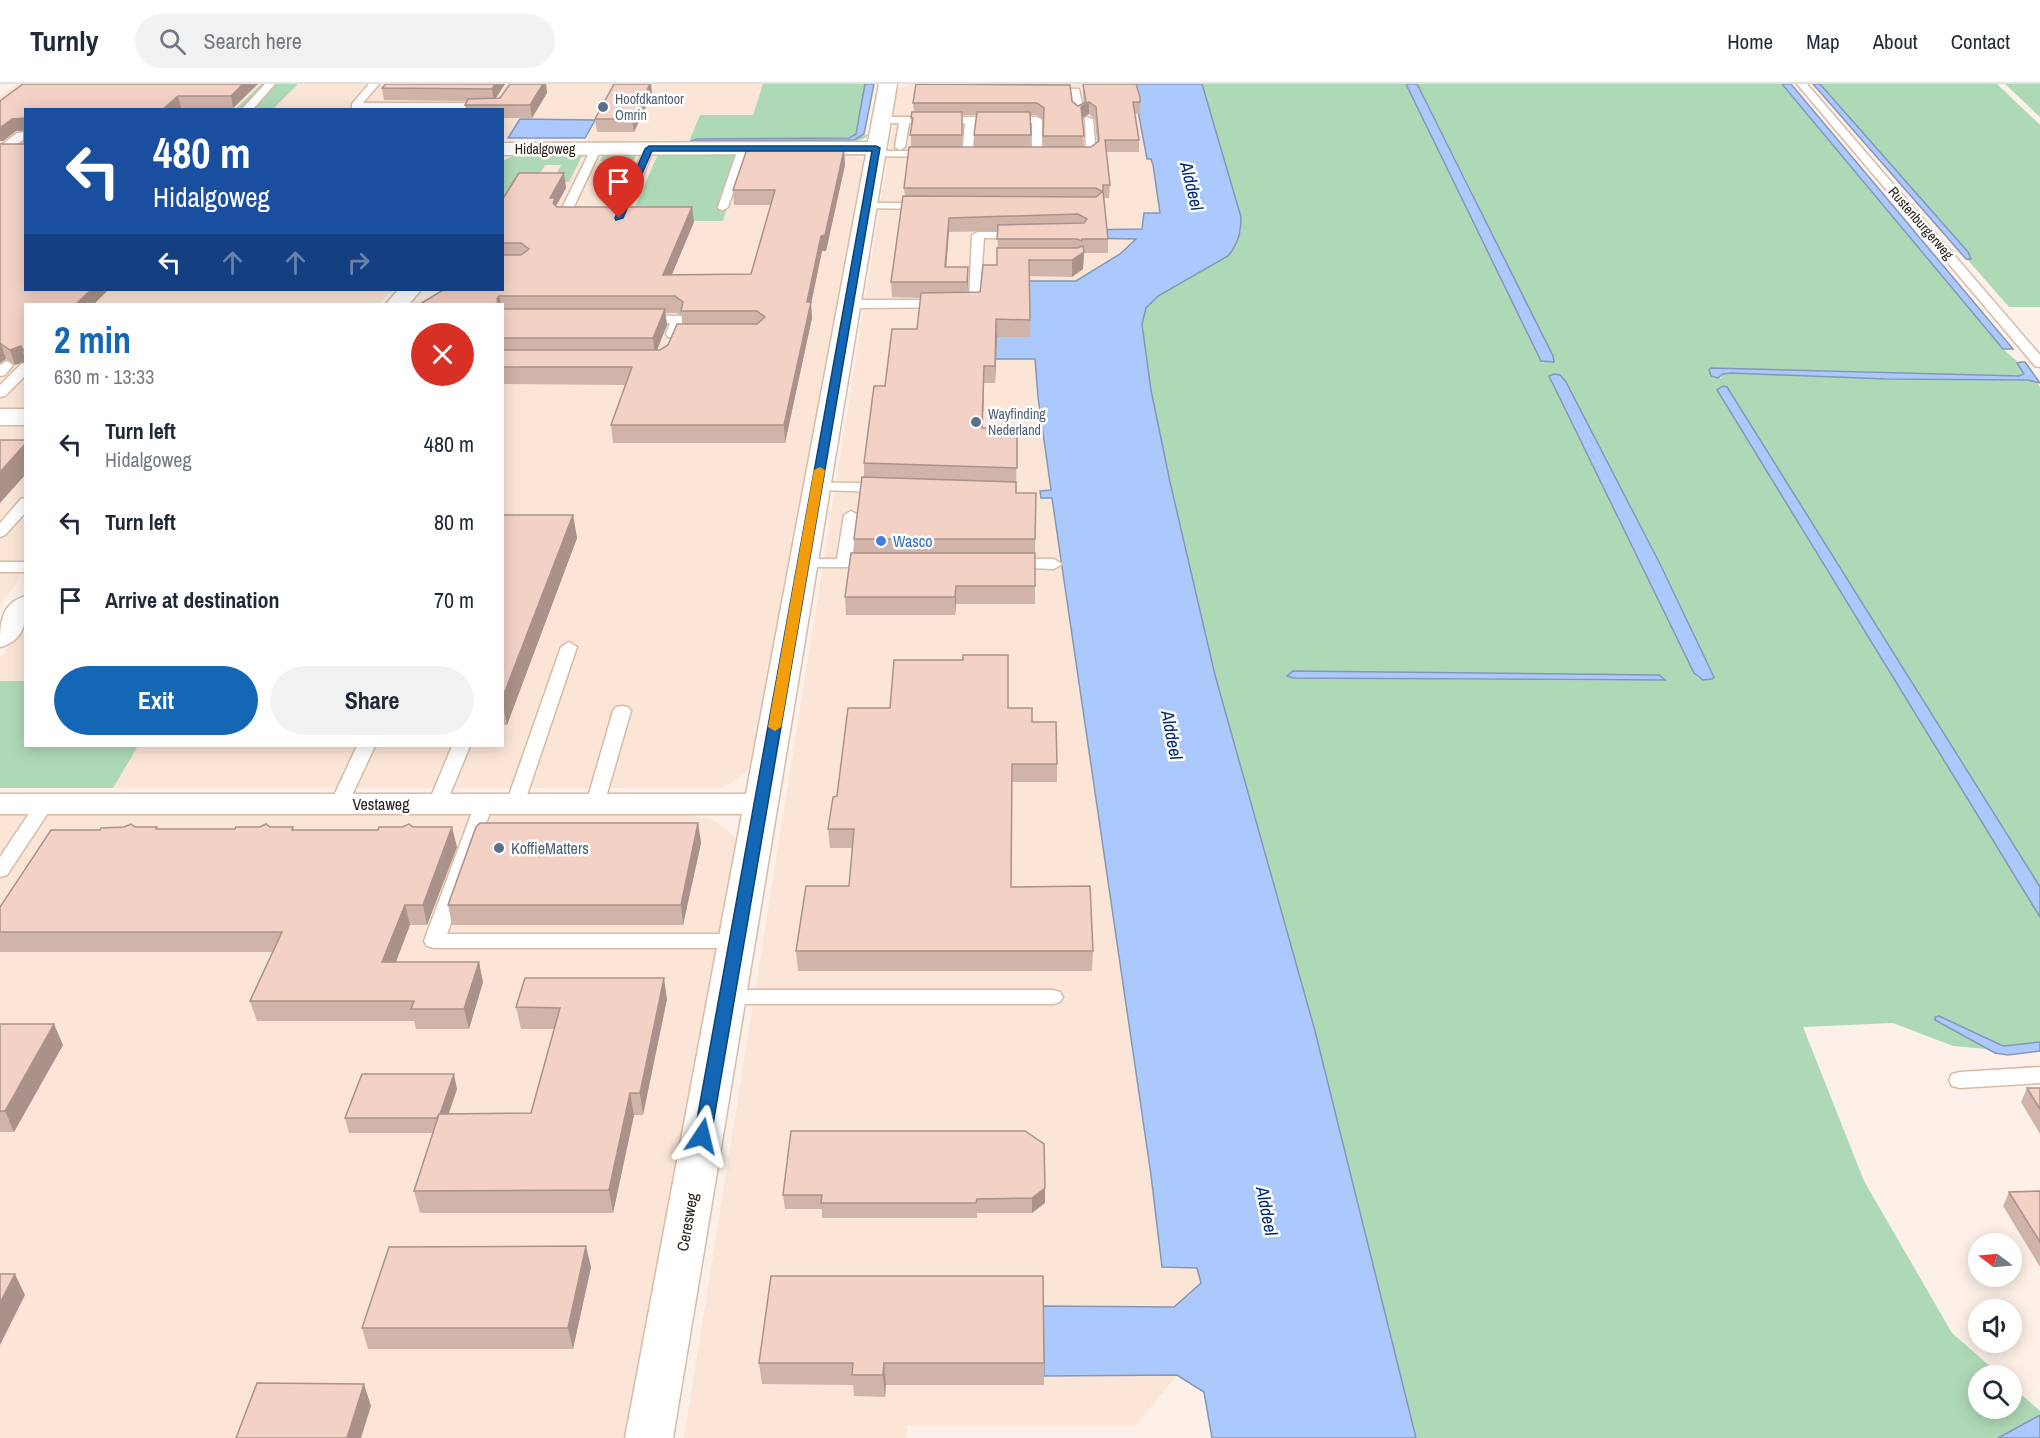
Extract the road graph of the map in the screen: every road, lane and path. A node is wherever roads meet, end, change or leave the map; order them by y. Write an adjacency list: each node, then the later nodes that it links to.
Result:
1 (270, 84): 6 (lane)
2 (374, 84): 7 (lane)
3 (888, 84): 12 (street, Ceresweg)
4 (1023, 84): 8 (lane)
5 (1802, 84): 32 (lane, Rustenburgerweg)
6 (248, 108)
7 (496, 108)
8 (1079, 113)
9 (1088, 119): 22 (lane)
10 (970, 120): 12 (lane); 13 (lane); 21 (lane)
11 (24, 135): 14 (lane)
12 (887, 138): 19 (street, Hidalgoweg); 20 (lane); 23 (street, Ceresweg)
13 (968, 147)
14 (2, 149): 15 (street)
15 (24, 149)
16 (504, 149): 17 (street, Hidalgoweg)
17 (596, 149): 18 (street, Hidalgoweg); 18 (lane)
18 (649, 149): 19 (street, Hidalgoweg)
19 (743, 149): 25 (lane)
20 (978, 154)
21 (1024, 154)
22 (1069, 154)
23 (866, 206): 24 (lane); 29 (street, Ceresweg)
24 (940, 206)
25 (723, 207)
26 (1034, 235): 29 (lane)
27 (409, 291): 28 (street)
28 (398, 303)
29 (849, 304): 37 (street, Ceresweg)
30 (631, 319): 31 (lane)
31 (704, 334)
32 (2040, 363)
33 (24, 369): 34 (lane)
34 (0, 393)
35 (0, 417): 36 (street)
36 (24, 417)
37 (817, 487): 38 (lane); 42 (street, Ceresweg)
38 (902, 491)
39 (24, 504): 41 (lane)
40 (851, 515): 43 (lane)
41 (0, 532)
42 (803, 564): 43 (lane); 61 (street, Ceresweg)
43 (844, 564): 44 (lane)
44 (890, 564)
45 (996, 564): 46 (lane)
46 (1054, 564)
47 (0, 567): 48 (lane)
48 (24, 567)
49 (24, 608): 50 (street)
50 (0, 638)
51 (569, 647): 59 (lane)
52 (622, 711): 60 (lane)
53 (366, 747): 57 (lane)
54 (461, 747): 58 (lane)
55 (0, 804): 56 (street, Vestaweg)
56 (45, 804): 57 (street, Vestaweg); 63 (lane)
57 (339, 804): 58 (street, Vestaweg)
58 (437, 804): 59 (street, Vestaweg)
59 (499, 804): 60 (street, Vestaweg); 65 (lane)
60 (595, 804): 61 (street, Vestaweg)
61 (761, 804): 65 (street, Ceresweg)
62 (0, 842): 63 (lane)
63 (20, 842): 64 (lane)
64 (0, 871)
65 (737, 941): 67 (street, Ceresweg)
66 (1053, 996): 67 (lane)
67 (727, 997): 70 (street, Ceresweg)
68 (2040, 1075): 69 (lane)
69 (1960, 1080)
70 (650, 1438)

